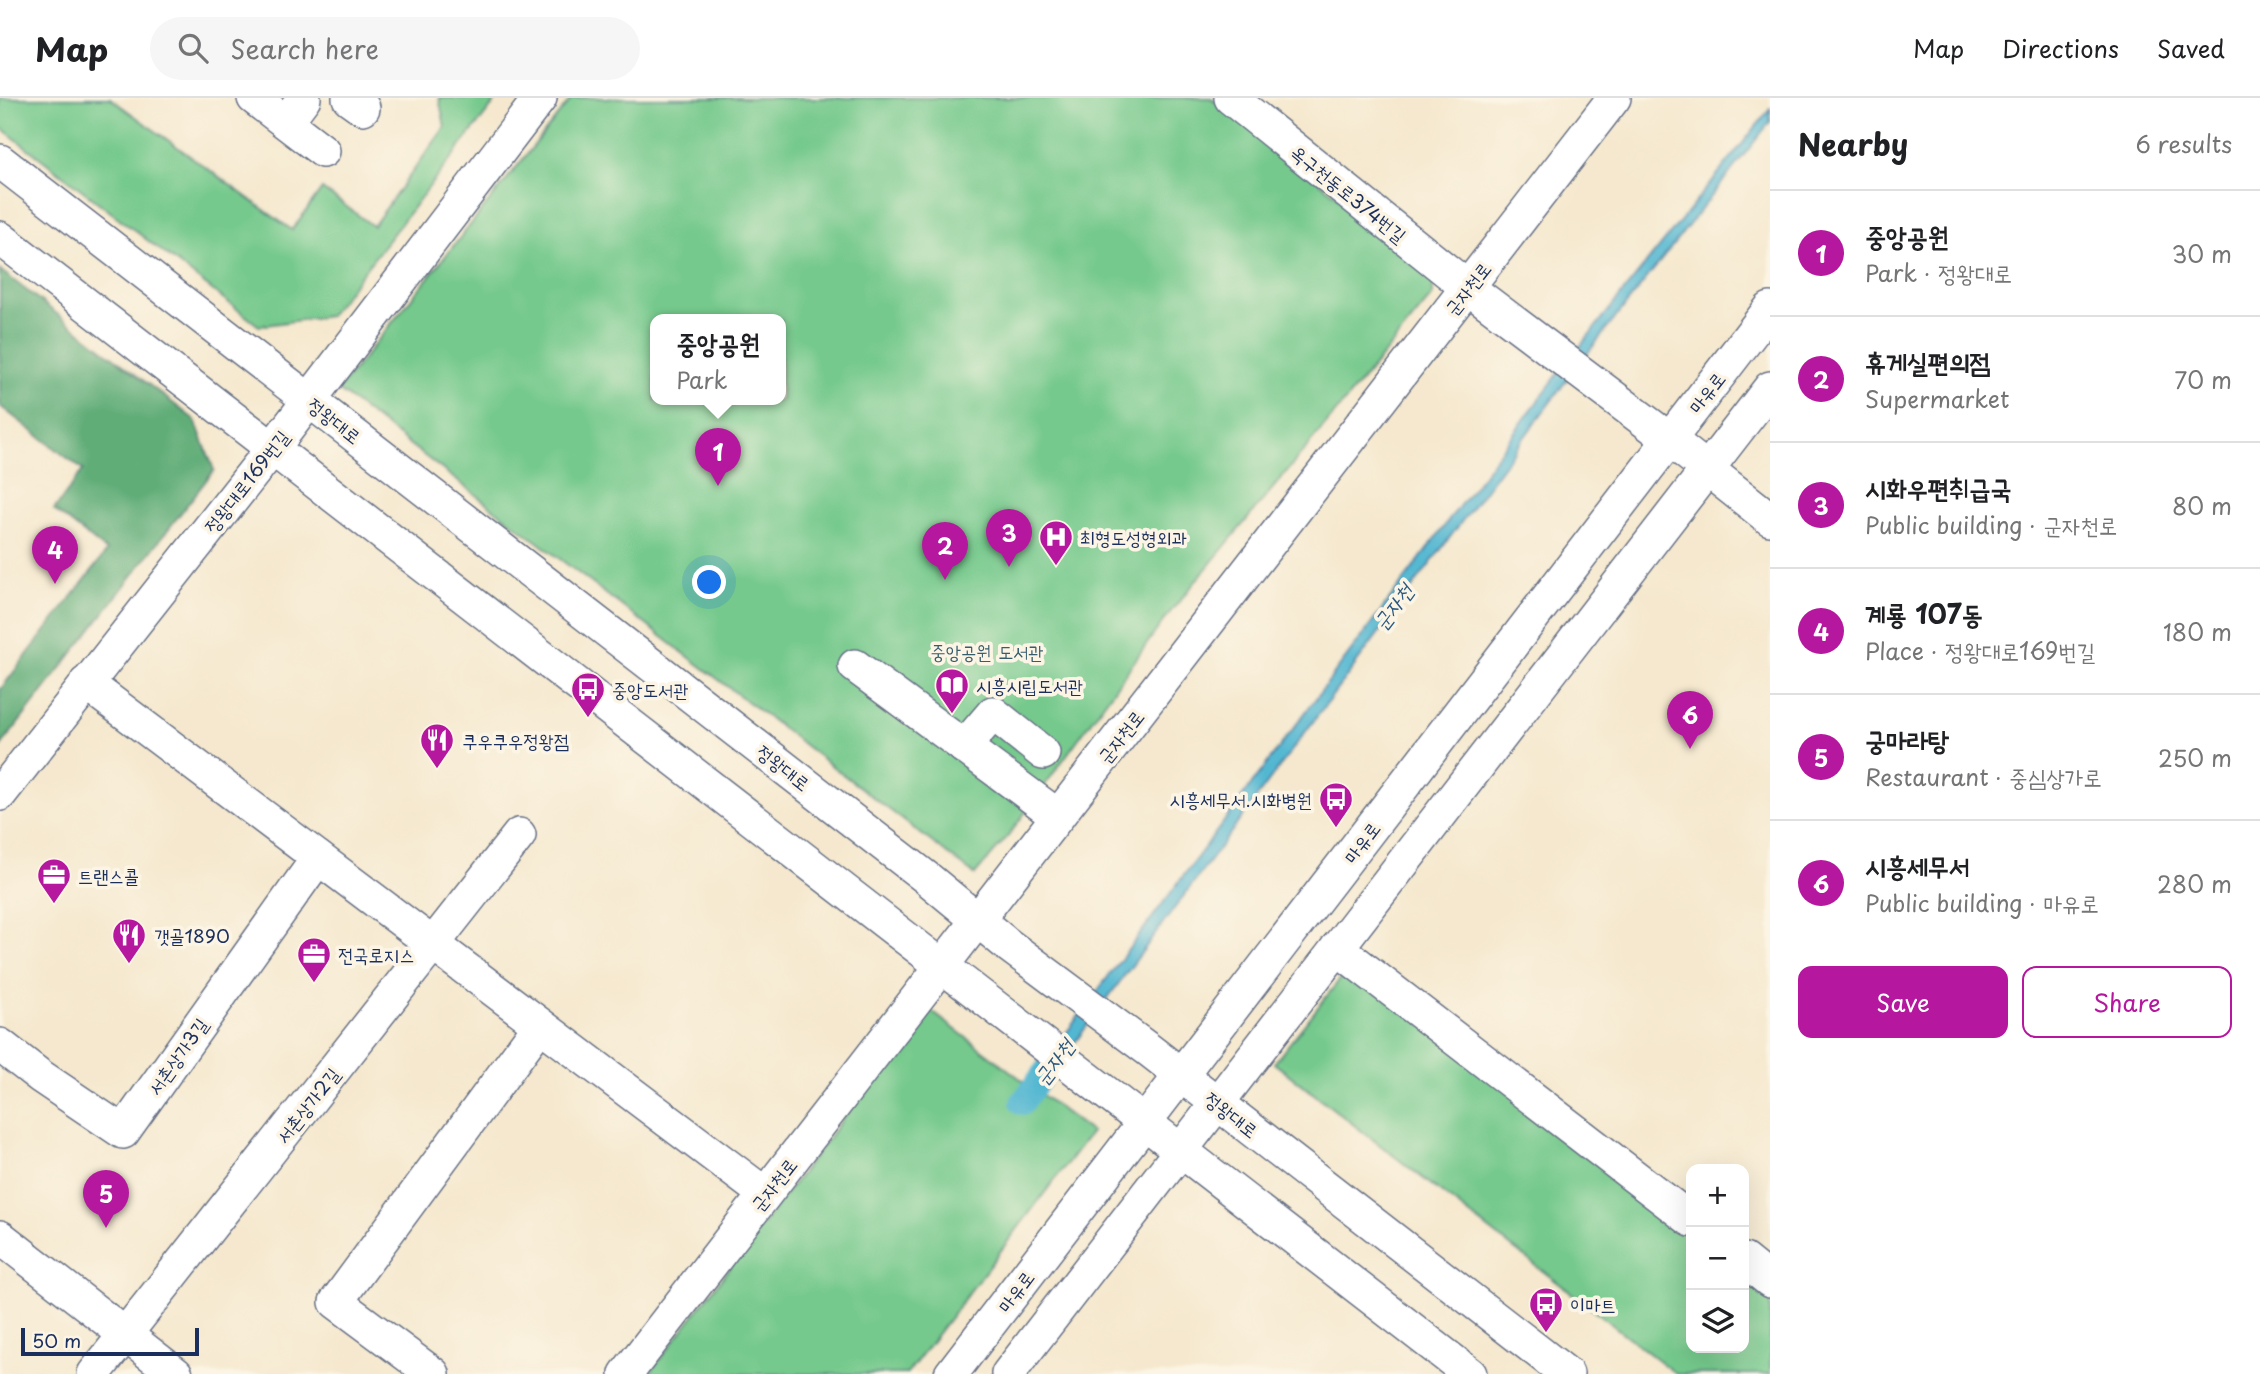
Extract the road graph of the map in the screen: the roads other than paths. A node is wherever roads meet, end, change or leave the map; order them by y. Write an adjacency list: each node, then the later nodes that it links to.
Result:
1 (254, 98): 5 (street)
2 (540, 98): 12 (street, 정왕대로169번길)
3 (1231, 98): 9 (street, 옥구천동로374번길)
4 (1614, 98): 9 (street, 군자천로)
5 (295, 110): 6 (street)
6 (323, 151)
7 (0, 161): 12 (street, 정왕대로)
8 (0, 238): 14 (street)
9 (1467, 288): 13 (street, 옥구천동로374번길); 22 (street, 군자천로)
10 (1770, 309): 13 (street, 마유로)
11 (1770, 388): 15 (street)
12 (309, 400): 14 (street, 정왕대로169번길); 25 (street, 정왕대로)
13 (1669, 439): 15 (street, 옥구천동로374번길); 31 (street, 마유로)
14 (272, 449): 18 (street, 정왕대로169번길); 28 (street)
15 (1707, 470): 16 (street, 옥구천동로374번길); 27 (street)
16 (1770, 519)
17 (855, 666): 19 (street)
18 (86, 683): 21 (street, 정왕대로169번길); 24 (street)
19 (964, 747): 20 (street); 22 (street)
20 (1043, 752)
21 (0, 794)
22 (1058, 817): 25 (street, 군자천로)
23 (519, 835): 26 (street, 서촌상가2길)
24 (318, 858): 26 (street); 30 (street, 서촌상가3길)
25 (979, 919): 28 (street, 군자천로); 31 (street, 정왕대로)
26 (433, 944): 29 (street); 40 (street, 서촌상가2길)
27 (1337, 948): 32 (street); 36 (street)
28 (942, 966): 33 (street); 35 (street, 군자천로)
29 (540, 1025): 35 (street); 43 (street)
30 (0, 1045)
31 (1182, 1075): 32 (street, 정왕대로); 33 (street, 마유로)
32 (1217, 1103): 34 (street); 48 (street, 정왕대로)
33 (1144, 1122): 34 (street); 45 (street, 마유로)
34 (1180, 1150): 46 (street); 47 (street)
35 (765, 1194): 44 (street, 군자천로)
36 (1686, 1216)
37 (0, 1237): 40 (street)
38 (1749, 1264): 39 (street)
39 (1770, 1280)
40 (125, 1335): 41 (street, 서촌상가2길); 42 (street)
41 (94, 1374)
42 (176, 1374)
43 (433, 1374)
44 (626, 1374)
45 (951, 1374)
46 (1008, 1374)
47 (1470, 1374)
48 (1567, 1374)

